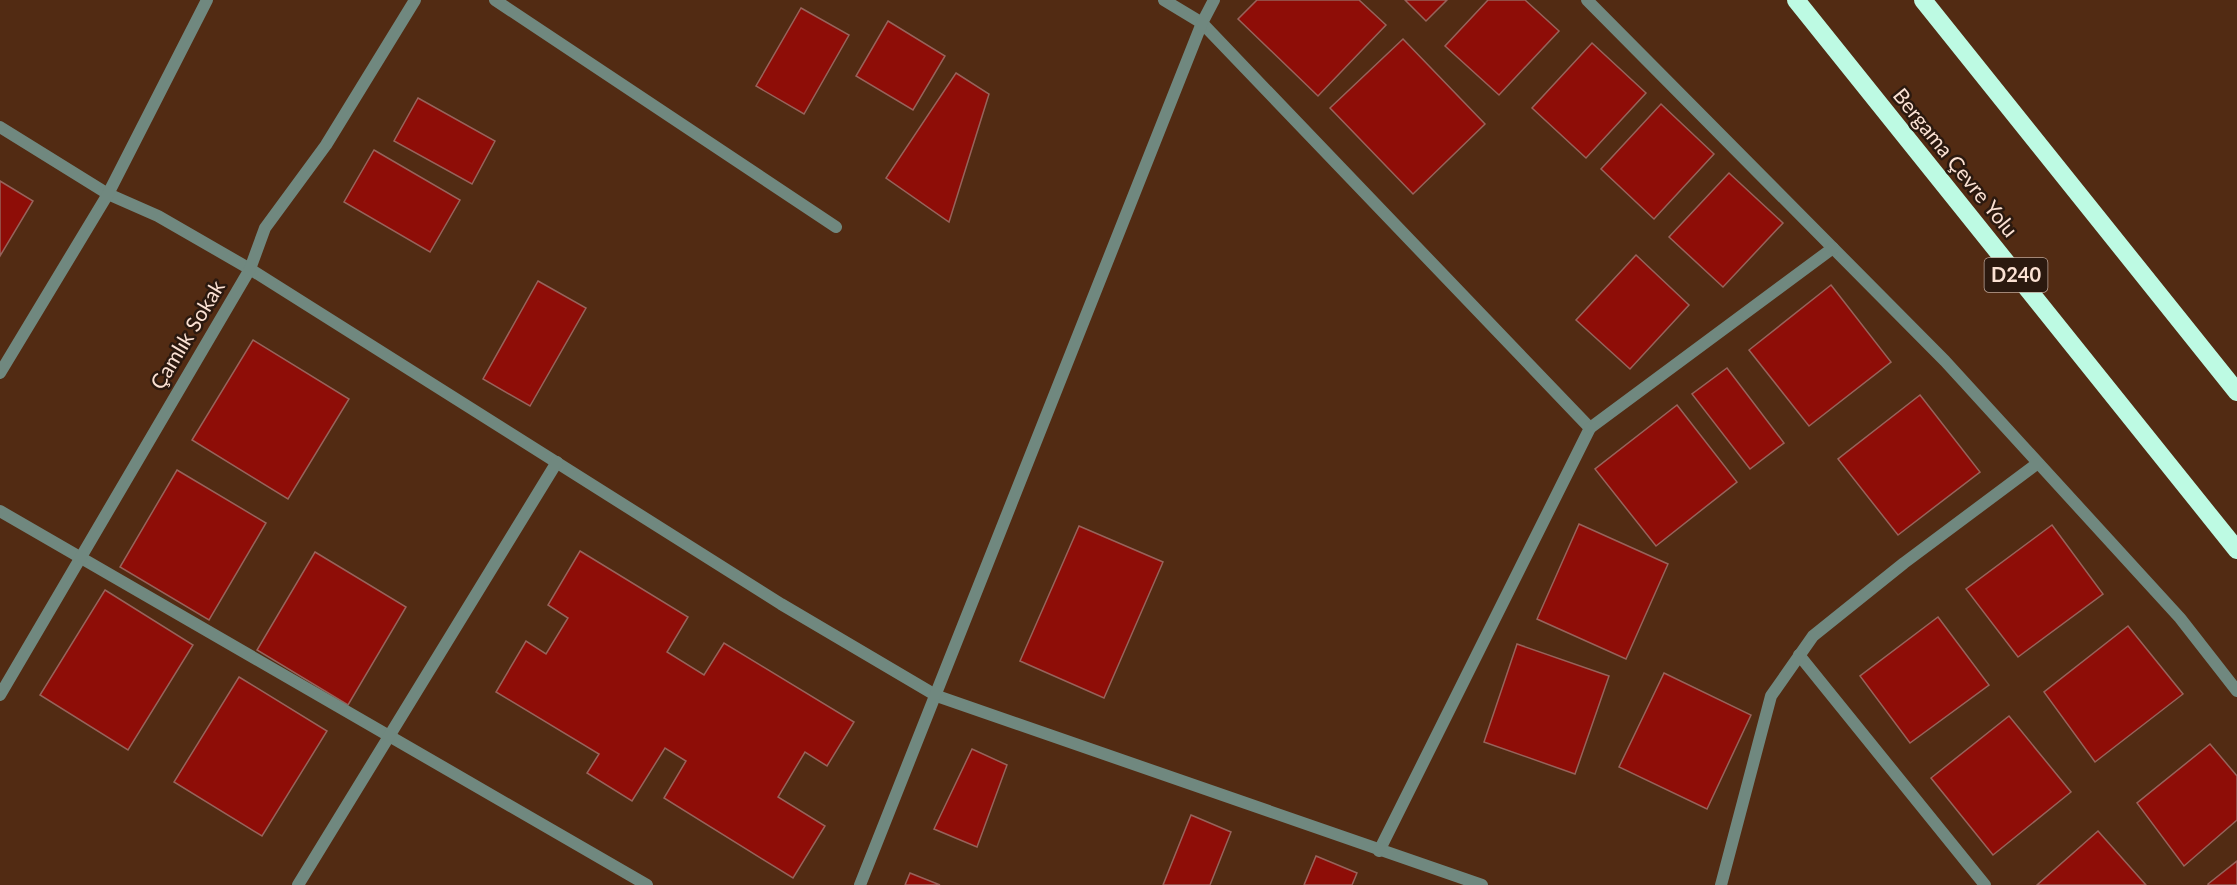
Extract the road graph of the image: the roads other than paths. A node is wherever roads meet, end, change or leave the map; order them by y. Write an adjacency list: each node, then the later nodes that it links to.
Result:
1 (207, 0): 11 (street)
2 (415, 0): 14 (street, Çamlık Sokak)
3 (495, 0): 12 (street)
4 (1164, 0): 9 (street)
5 (1214, 0): 9 (street)
6 (1587, 0): 13 (street)
7 (1796, 0): 21 (highway, Bergama Çevre Yolu / D240)
8 (1923, 0): 16 (highway)
9 (1202, 23): 17 (street); 26 (street)
10 (0, 127): 11 (street)
11 (108, 194): 14 (street); 15 (street)
12 (836, 227)
13 (1833, 248): 17 (street); 19 (street)
14 (250, 269): 18 (street); 22 (street, Çamlık Sokak)
15 (0, 373)
16 (2237, 392)
17 (1590, 428): 28 (street)
18 (557, 462): 26 (street); 27 (street)
19 (2038, 463): 23 (street); 24 (street)
20 (0, 511): 22 (street)
21 (2237, 550)
22 (80, 557): 25 (street, Çamlık Sokak); 27 (street)
23 (1799, 655): 34 (street); 35 (street)
24 (2237, 691)
25 (0, 695)
26 (937, 696): 28 (street); 32 (street)
27 (389, 736): 30 (street); 31 (street)
28 (1379, 851): 29 (street)
29 (1445, 880): 33 (street)
30 (298, 885)
31 (647, 885)
32 (860, 885)
33 (1482, 885)
34 (1721, 885)
35 (1985, 885)

